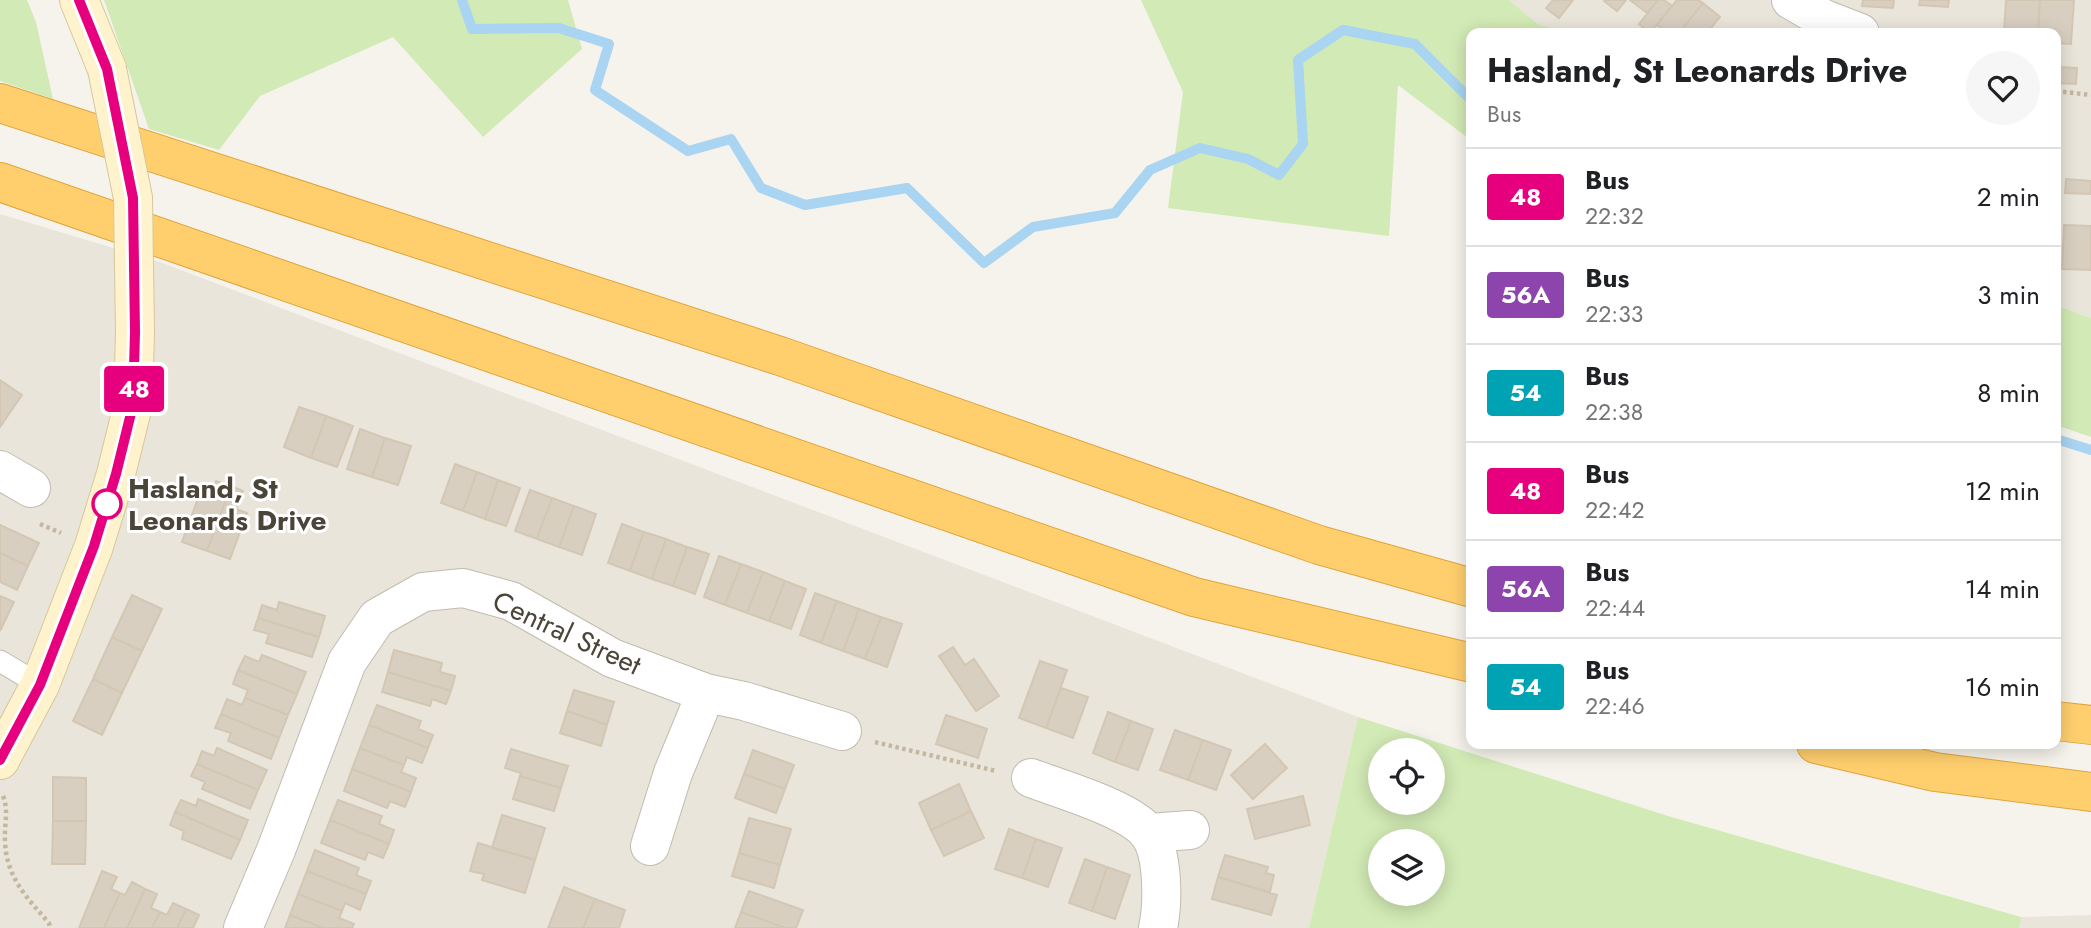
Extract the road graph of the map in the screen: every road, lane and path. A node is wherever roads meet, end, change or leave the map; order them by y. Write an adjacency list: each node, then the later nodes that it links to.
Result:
1 (79, 0): 11 (main road, bridge)
2 (1791, 0): 3 (street)
3 (1847, 28)
4 (2061, 92): 5 (path)
5 (2091, 95)
6 (0, 103): 8 (highway)
7 (0, 181): 10 (highway)
8 (1466, 586)
9 (0, 661): 11 (lane)
10 (1466, 662)
11 (40, 685): 17 (main road)
12 (706, 693): 15 (street, Central Street); 23 (street); 25 (street, Central Street)
13 (2061, 722): 14 (highway)
14 (2091, 725)
15 (842, 731): 18 (path)
16 (1837, 749): 20 (highway)
17 (0, 760)
18 (1031, 778): 22 (street)
19 (0, 788): 24 (path)
20 (2091, 792)
21 (1190, 830): 22 (street)
22 (1149, 833): 26 (street)
23 (650, 845)
24 (50, 928)
25 (243, 928)
26 (1158, 928)

